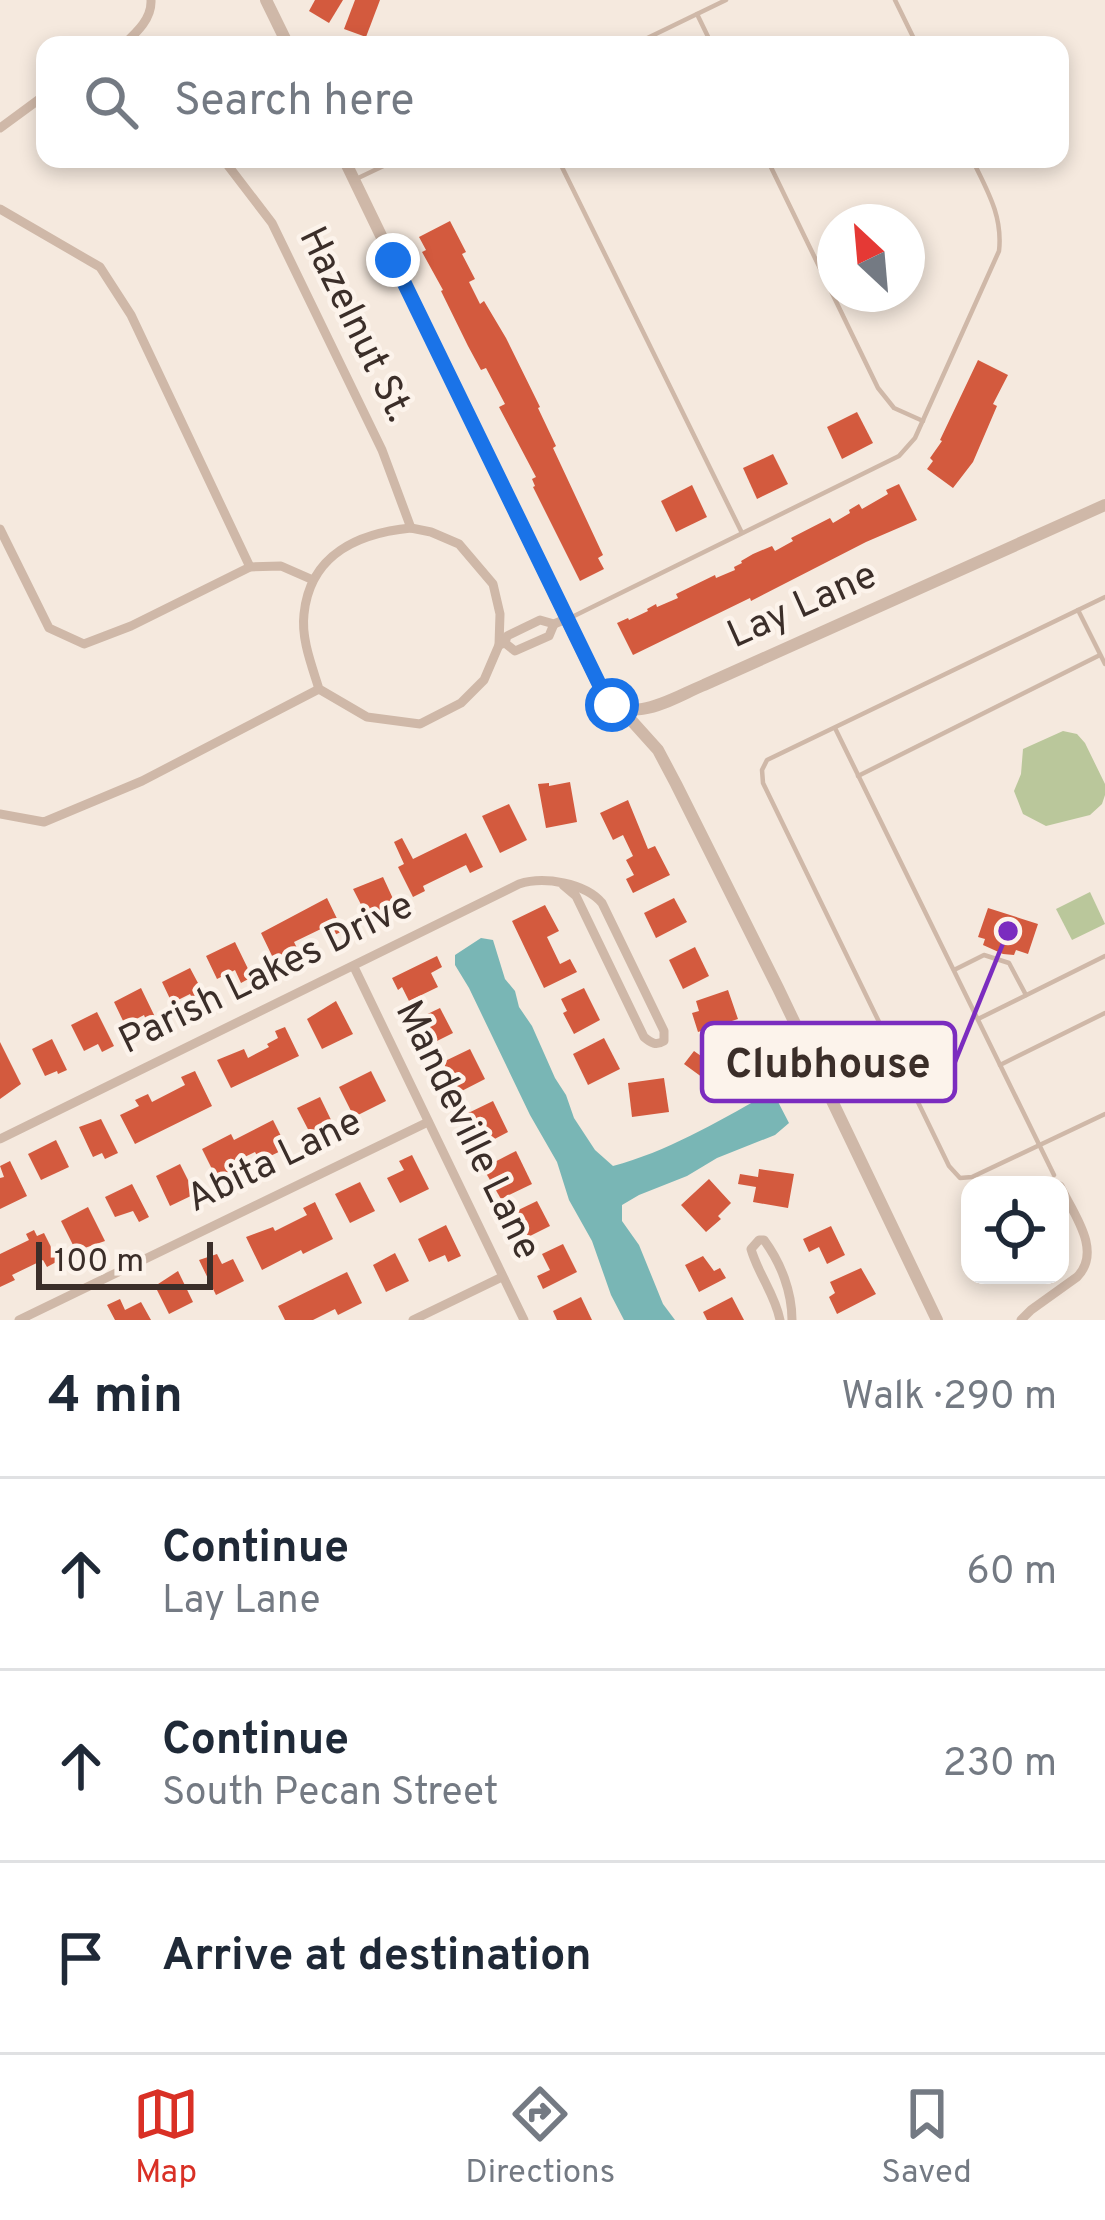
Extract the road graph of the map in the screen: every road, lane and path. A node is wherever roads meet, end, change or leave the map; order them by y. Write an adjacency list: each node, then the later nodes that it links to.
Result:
1 (152, 0): 6 (street)
2 (266, 0): 7 (street)
3 (726, 0): 5 (lane)
4 (895, 0): 10 (lane)
5 (697, 14): 8 (lane); 9 (lane)
6 (133, 36)
7 (284, 36)
8 (652, 36)
9 (708, 36)
10 (913, 36)
11 (36, 102): 12 (street)
12 (0, 128)
13 (230, 168): 23 (street, Hazelnut St.)
14 (348, 168): 19 (street)
15 (379, 168): 19 (lane)
16 (562, 168): 25 (lane)
17 (771, 168): 21 (lane)
18 (976, 168): 21 (lane)
19 (354, 180): 30 (street)
20 (0, 208): 26 (street)
21 (923, 421): 25 (lane)
22 (1105, 505): 35 (street, Lay Lane)
23 (412, 528): 27 (street); 31 (street)
24 (0, 529): 26 (street)
25 (742, 533): 30 (lane)
26 (250, 567): 27 (street)
27 (313, 580): 34 (street)
28 (1105, 597): 29 (lane)
29 (1078, 610): 32 (lane); 36 (lane)
30 (560, 621): 31 (street); 31 (street); 35 (street)
31 (502, 644): 34 (street)
32 (1100, 655): 33 (lane); 37 (lane)
33 (1105, 664)
34 (319, 689): 38 (street)
35 (622, 710): 61 (street)
36 (834, 728): 37 (lane); 50 (lane)
37 (858, 776): 42 (lane)
38 (0, 814)
39 (563, 885): 39 (street); 41 (street, Parish Lakes Drive)
40 (1105, 956): 43 (lane)
41 (354, 967): 48 (street, Mandeville Lane); 49 (street, Parish Lakes Drive)
42 (954, 970): 43 (lane); 45 (lane)
43 (1026, 995): 45 (lane)
44 (1105, 1012): 46 (lane)
45 (978, 1019): 46 (lane)
46 (1000, 1065): 50 (lane)
47 (1105, 1114): 50 (lane)
48 (428, 1122): 53 (street, Mandeville Lane); 57 (street, Abita Lane)
49 (0, 1138)
50 (1040, 1146): 51 (lane)
51 (1055, 1176)
52 (1069, 1204): 54 (street)
53 (502, 1277): 58 (street); 59 (street, Mandeville Lane)
54 (1069, 1283)
55 (1068, 1284): 62 (street)
56 (795, 1319): 60 (street)
57 (19, 1320)
58 (413, 1320)
59 (524, 1320)
60 (780, 1320)
61 (937, 1320)
62 (1021, 1320)

